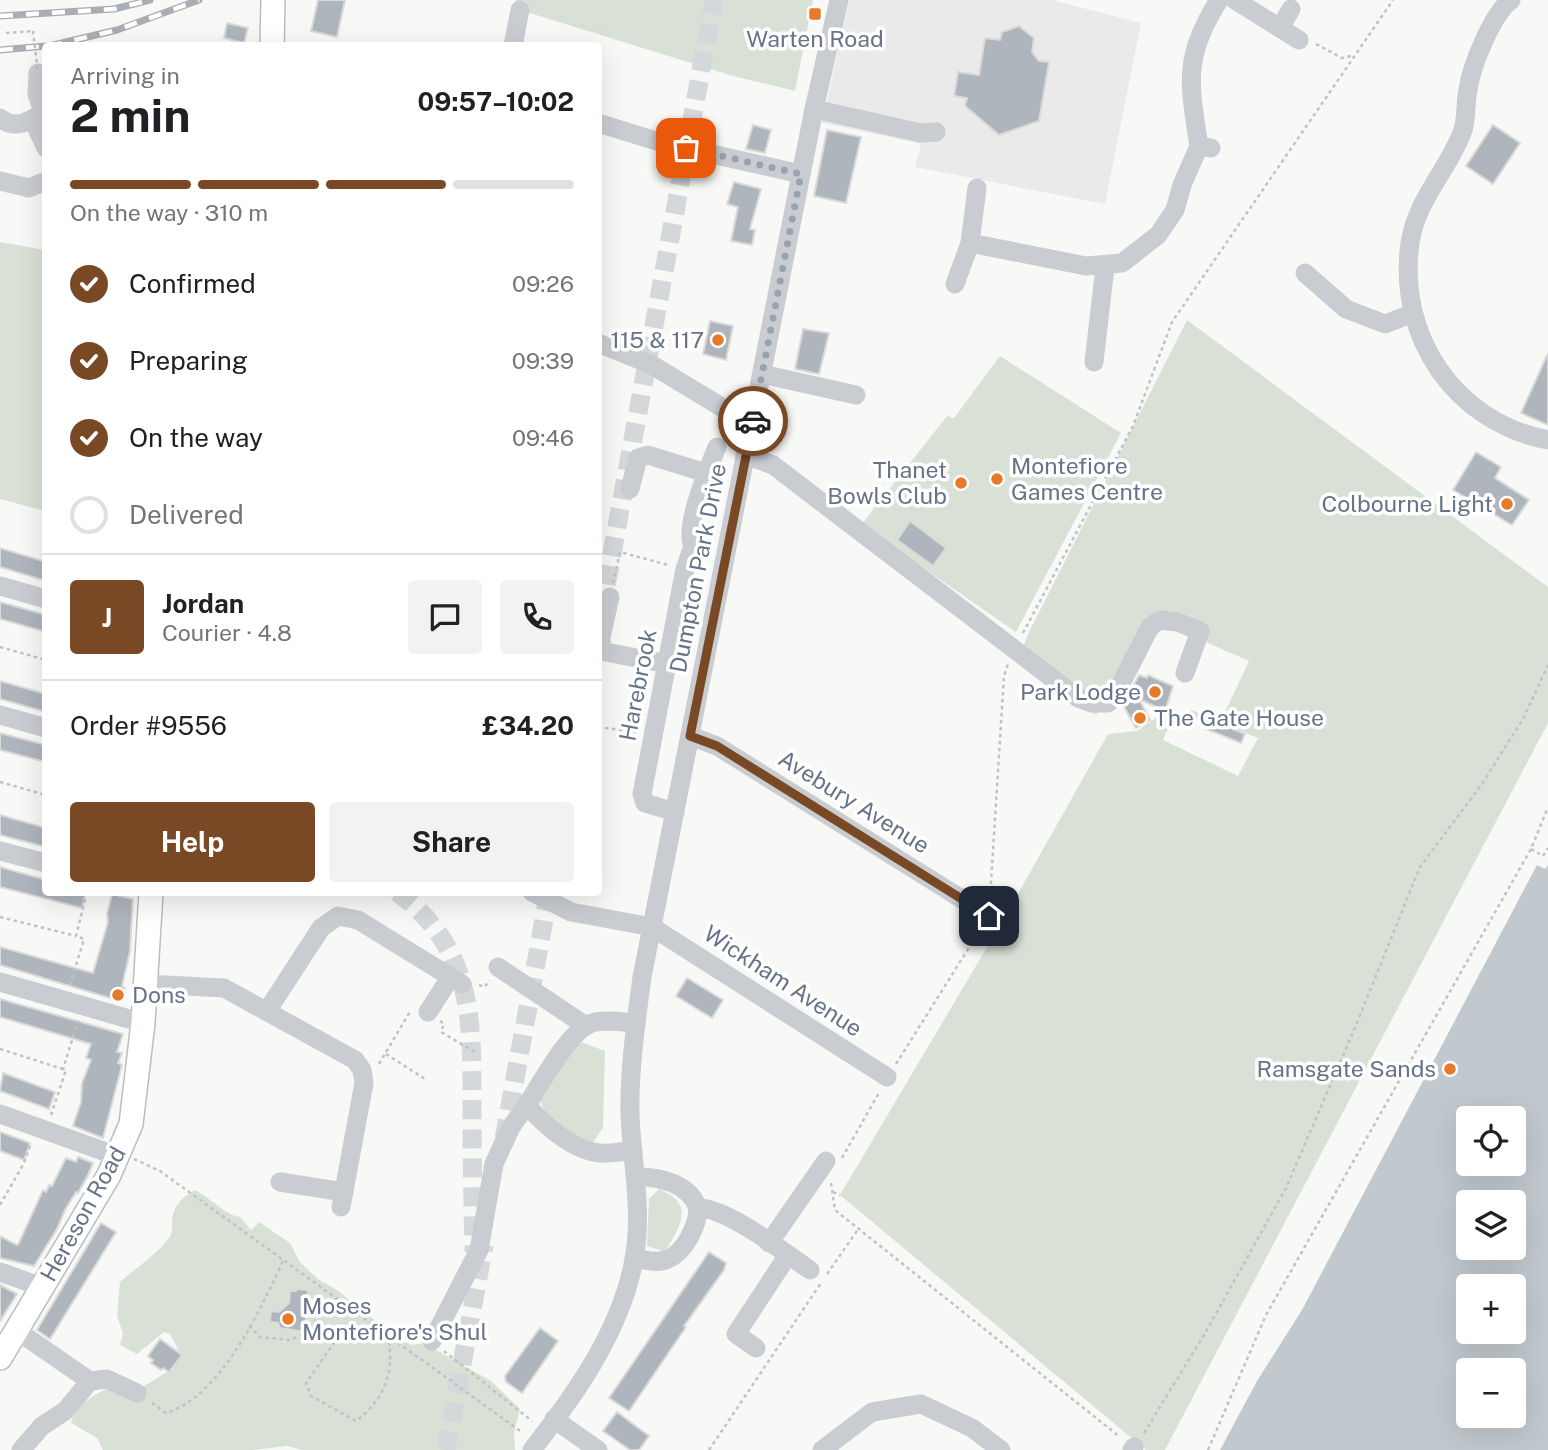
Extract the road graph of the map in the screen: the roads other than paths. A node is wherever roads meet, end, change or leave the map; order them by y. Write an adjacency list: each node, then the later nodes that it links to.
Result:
1 (839, 0): 13 (street, Dumpton Park Drive)
2 (1219, 0): 23 (street)
3 (1235, 0): 8 (street)
4 (1511, 0): 26 (street)
5 (273, 3): 10 (main road)
6 (1291, 9): 8 (street)
7 (520, 10): 11 (street)
8 (1280, 29): 9 (street)
9 (1299, 40)
10 (272, 42)
11 (514, 42)
12 (38, 72): 14 (street)
13 (814, 109): 17 (street); 18 (street, Dumpton Park Drive)
14 (40, 115): 15 (street)
15 (0, 118)
16 (602, 124): 18 (street)
17 (936, 132)
18 (801, 174): 29 (street, Dumpton Park Drive)
19 (0, 181): 20 (street)
20 (42, 183)
21 (977, 188): 22 (street)
22 (970, 243): 23 (street); 25 (street)
23 (1105, 267): 28 (street)
24 (1305, 273): 26 (street)
25 (955, 284)
26 (1411, 314): 32 (street)
27 (602, 345): 31 (street)
28 (1094, 362)
29 (762, 374): 30 (street); 31 (street, Dumpton Park Drive)
30 (856, 395)
31 (753, 420): 34 (street, Dumpton Park Drive)
32 (1548, 440)
33 (717, 447): 35 (street, Harebrook)
34 (745, 455): 38 (street, Dumpton Park Drive); 45 (street)
35 (706, 473): 36 (street); 37 (street, Harebrook)
36 (630, 489)
37 (693, 546): 38 (street); 44 (street, Harebrook)
38 (726, 555): 48 (street, Dumpton Park Drive)
39 (0, 586): 41 (street)
40 (610, 597): 42 (street)
41 (42, 598)
42 (602, 633)
43 (602, 651): 44 (street)
44 (667, 664): 49 (street, Harebrook)
45 (1185, 673)
46 (0, 715): 47 (street)
47 (42, 727)
48 (690, 736): 49 (street, Dumpton Park Drive); 54 (street, Avebury Avenue)
49 (675, 813): 55 (street, Dumpton Park Drive)
50 (0, 850): 51 (street)
51 (42, 862)
52 (151, 896): 58 (main road, Hereson Road)
53 (540, 896): 55 (street)
54 (989, 916)
55 (652, 927): 62 (street, Dumpton Park Drive); 64 (street, Wickham Avenue)
56 (498, 967): 63 (street)
57 (0, 982): 61 (street)
58 (146, 984): 59 (street); 61 (main road, Hereson Road)
59 (268, 1011): 60 (street); 71 (street)
60 (428, 1012)
61 (143, 1023): 68 (main road, Hereson Road)
62 (636, 1023): 63 (street); 67 (street, Dumpton Park Drive)
63 (586, 1026): 65 (street)
64 (887, 1077)
65 (527, 1105): 67 (street); 80 (street)
66 (0, 1114): 68 (street)
67 (633, 1150): 70 (street, Dumpton Park Drive)
68 (117, 1156): 78 (main road, Hereson Road)
69 (831, 1169): 73 (street)
70 (635, 1177): 72 (street); 75 (street, Dumpton Park Drive)
71 (280, 1182)
72 (698, 1208): 73 (street); 75 (street)
73 (769, 1243): 74 (street)
74 (788, 1255): 76 (street); 81 (street)
75 (635, 1258): 85 (street, Dumpton Park Drive)
76 (810, 1270)
77 (0, 1272): 78 (street)
78 (43, 1287): 79 (main road, Hereson Road)
79 (16, 1330): 82 (main road, Hereson Road); 83 (street)
80 (432, 1341)
81 (756, 1348)
82 (0, 1358)
83 (90, 1381): 84 (street); 86 (street)
84 (137, 1392)
85 (542, 1436): 87 (street)
86 (21, 1450)
87 (598, 1450)
88 (822, 1450): 89 (street)
89 (1001, 1450)

